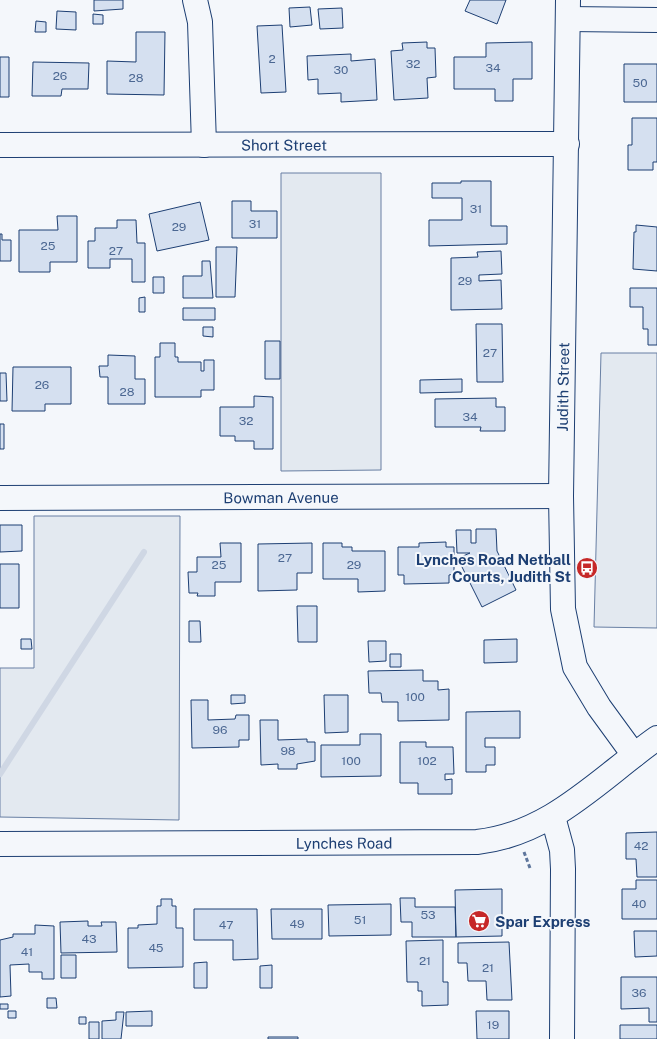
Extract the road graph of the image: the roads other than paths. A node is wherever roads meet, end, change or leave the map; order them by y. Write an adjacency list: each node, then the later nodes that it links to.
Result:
1 (195, 0): 6 (street)
2 (568, 10): 3 (street); 4 (street, Judith Street)
3 (657, 20)
4 (567, 144): 6 (street, Short Street); 7 (street, Judith Street)
5 (0, 145): 6 (street, Short Street)
6 (204, 145)
7 (562, 496): 8 (street, Bowman Avenue); 10 (street, Judith Street)
8 (0, 498)
9 (657, 738): 10 (street, Lynches Road)
10 (634, 754): 11 (street, Lynches Road)
11 (553, 817): 12 (street, Lynches Road); 13 (street)
12 (0, 844)
13 (562, 1039)

